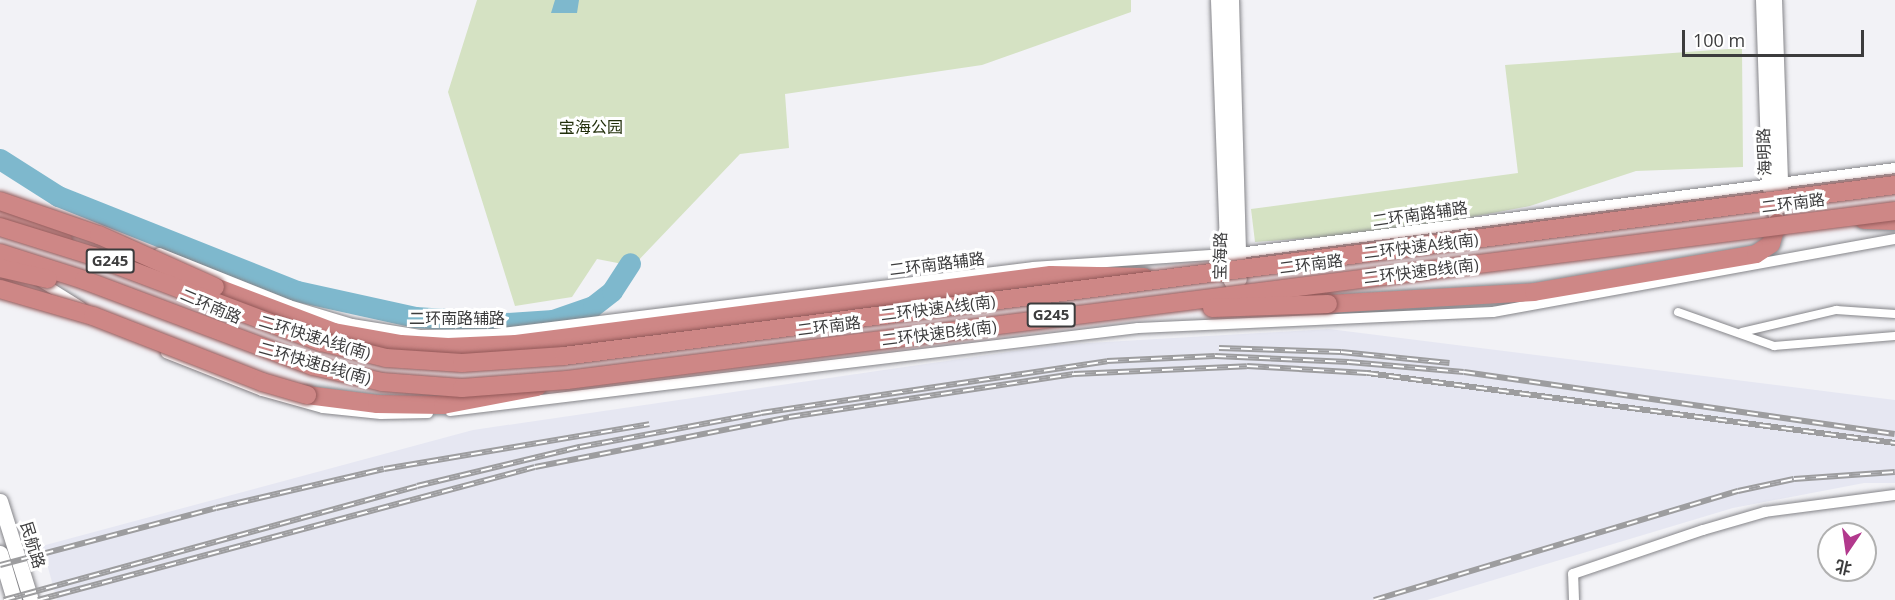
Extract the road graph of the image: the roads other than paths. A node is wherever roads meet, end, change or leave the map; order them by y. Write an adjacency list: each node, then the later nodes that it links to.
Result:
1 (1218, 0): 18 (main road, 宝海路)
2 (1231, 0): 18 (main road, 宝海路)
3 (1762, 0): 5 (street, 海明路)
4 (1775, 0): 5 (street, 海明路)
5 (1773, 112): 7 (street, 海明路)
6 (1895, 168): 7 (street, 二环南路辅路)
7 (1775, 184): 12 (street, 海明路); 18 (street, 二环南路辅路)
8 (1895, 187): 12 (main road, 二环南路 / G245); 35 (highway, 二环快速A线(南), bridge)
9 (0, 201): 24 (highway, bridge)
10 (0, 208): 18 (street, 二环南路辅路)
11 (1895, 209): 12 (main road, 二环南路 / G245); 15 (highway, 二环快速B线(南), bridge)
12 (1777, 211): 20 (street); 23 (main road, 二环南路 / G245); 26 (main road, 二环南路 / G245); 29 (highway, bridge)
13 (0, 216): 23 (main road, 二环南路 / G245)
14 (1895, 221): 15 (highway, bridge)
15 (1796, 223): 29 (highway, 二环快速B线(南), bridge)
16 (0, 227): 34 (highway, 二环快速A线(南), bridge)
17 (1895, 239): 20 (street)
18 (1233, 253): 23 (main road, 宝海路)
19 (0, 254): 36 (main road, 二环南路 / G245); 37 (highway, 二环快速B线(南), bridge)
20 (1778, 260): 30 (street)
21 (0, 263): 30 (street)
22 (0, 268): 37 (highway, bridge)
23 (1234, 274): 26 (main road, 宝海路); 31 (highway)
24 (215, 287): 31 (highway); 34 (highway, bridge)
25 (0, 289): 36 (highway, bridge)
26 (1237, 291): 30 (street); 36 (main road, 二环南路 / G245)
27 (1678, 312): 32 (street)
28 (1895, 314): 32 (street)
29 (1076, 315): 37 (highway, 二环快速B线(南), bridge)
30 (1239, 323)
31 (642, 326): 35 (highway, bridge)
32 (1742, 332): 33 (street)
33 (1895, 336)
34 (364, 354): 35 (highway, 二环快速A线(南), bridge)
35 (492, 362)
36 (611, 372)
37 (336, 373)
38 (1895, 495): 43 (street)
39 (0, 501): 42 (main road, 民航路)
40 (0, 553): 41 (main road, 民航路)
41 (14, 600)
42 (31, 600)
43 (1574, 600)

